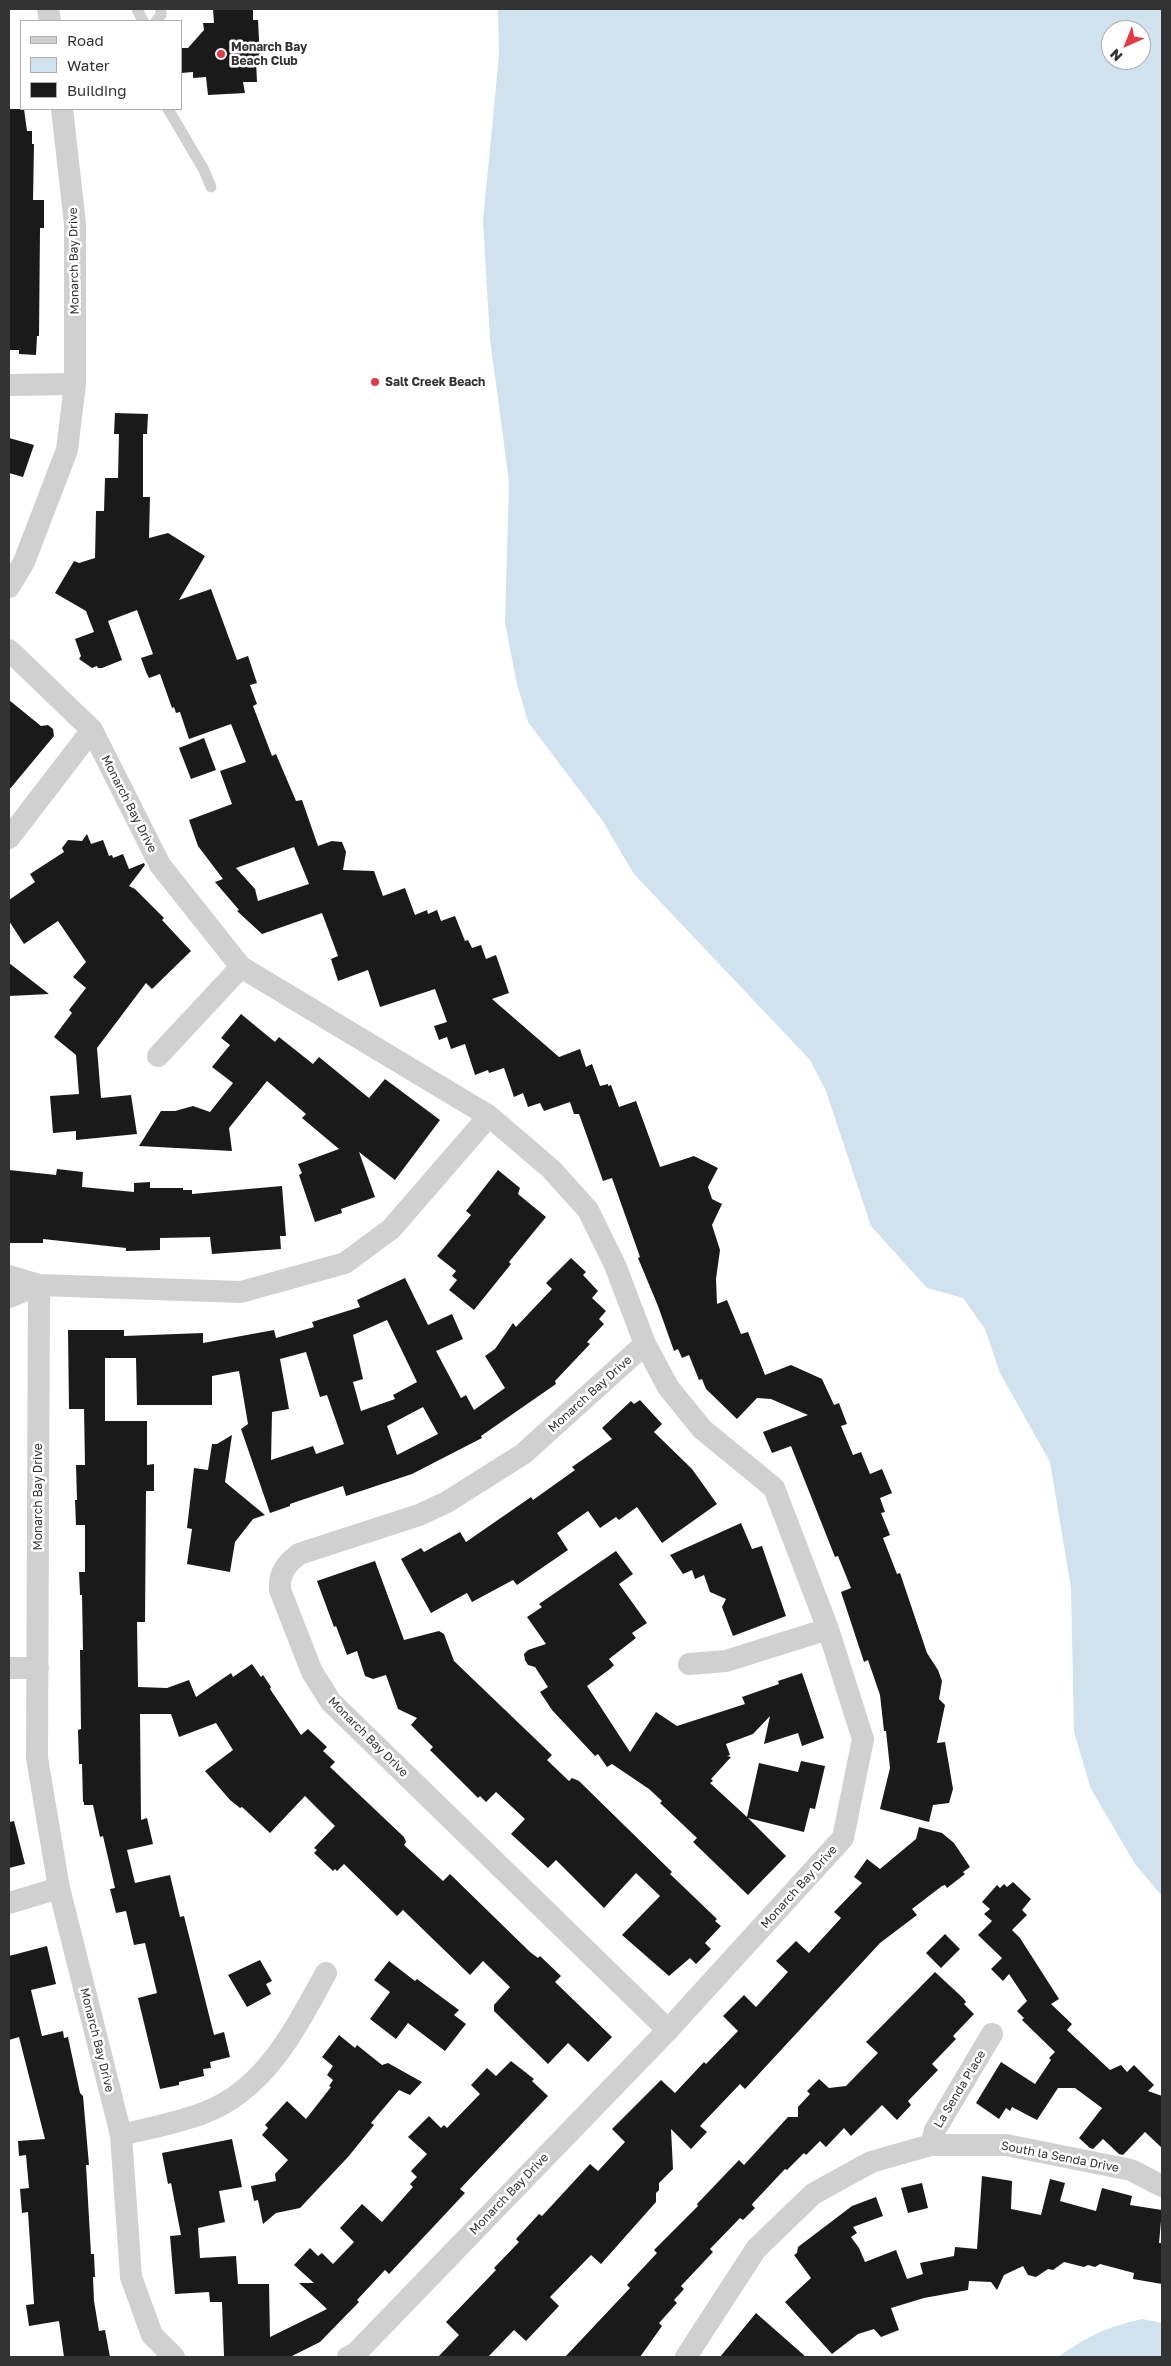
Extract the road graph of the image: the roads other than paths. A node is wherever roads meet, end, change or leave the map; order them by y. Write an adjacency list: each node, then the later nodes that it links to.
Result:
1 (62, 110): 4 (street, Monarch Bay Drive)
2 (169, 110): 3 (lane)
3 (211, 187)
4 (76, 384): 5 (street); 6 (street, Monarch Bay Drive)
5 (9, 385)
6 (9, 587)
7 (9, 650): 8 (street, Monarch Bay Drive)
8 (92, 730): 9 (street); 10 (street, Monarch Bay Drive)
9 (9, 838)
10 (241, 967): 11 (street); 12 (street, Monarch Bay Drive)
11 (158, 1056)
12 (489, 1116): 14 (street); 16 (street, Monarch Bay Drive)
13 (9, 1276): 14 (street)
14 (40, 1285): 15 (street); 20 (street, Monarch Bay Drive)
15 (9, 1297)
16 (645, 1344): 17 (street, Monarch Bay Drive); 24 (street, Monarch Bay Drive)
17 (828, 1629): 18 (street); 24 (street, Monarch Bay Drive)
18 (689, 1664)
19 (9, 1668): 20 (street)
20 (38, 1668): 21 (street, Monarch Bay Drive)
21 (59, 1888): 22 (street); 26 (street, Monarch Bay Drive)
22 (9, 1902)
23 (326, 1973): 26 (street)
24 (668, 2030): 30 (street, Monarch Bay Drive)
25 (992, 2034): 27 (street, La Senda Place)
26 (121, 2135): 29 (street, Monarch Bay Drive)
27 (931, 2145): 28 (street, South la Senda Drive); 31 (street, South la Senda Drive)
28 (1162, 2186)
29 (174, 2357)
30 (348, 2357)
31 (686, 2357)

